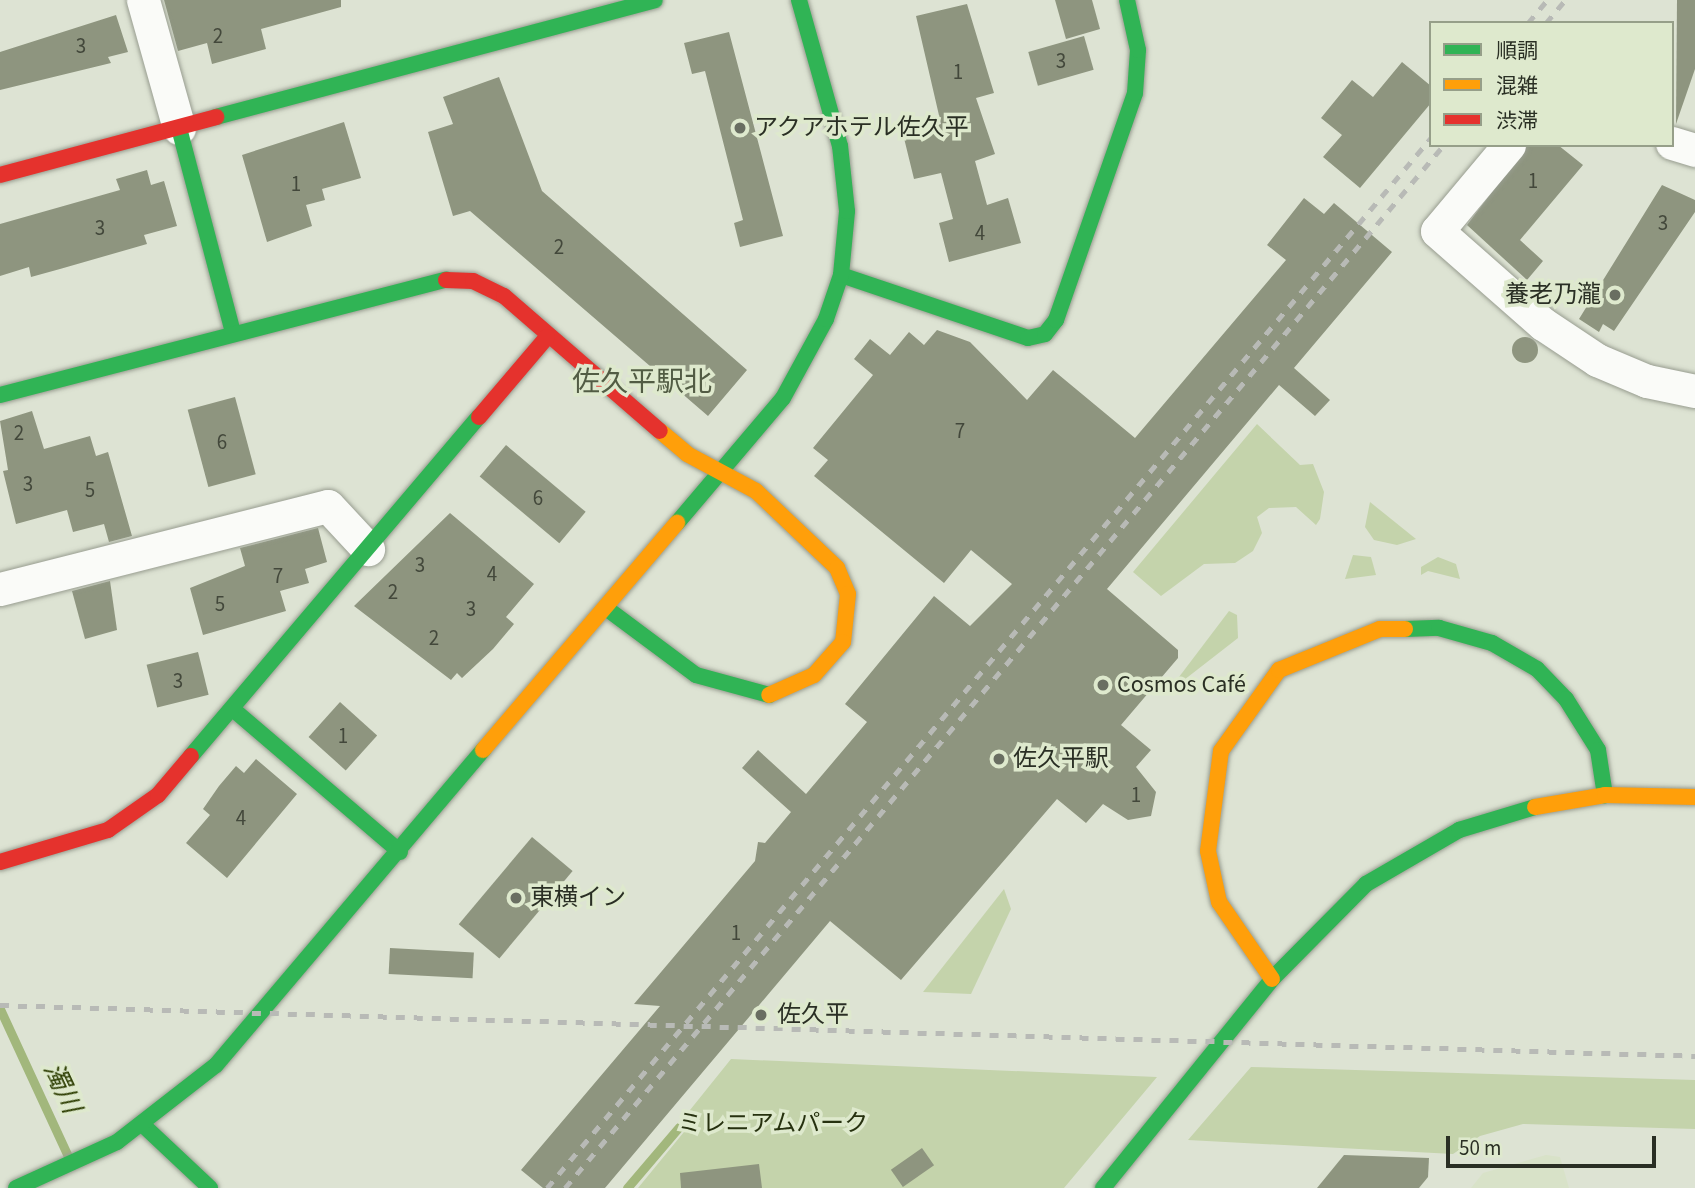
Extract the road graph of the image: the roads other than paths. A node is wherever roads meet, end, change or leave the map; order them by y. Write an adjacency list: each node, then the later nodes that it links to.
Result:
1 (144, 0): 5 (street)
2 (655, 0): 5 (street)
3 (799, 0): 10 (street)
4 (1127, 0): 10 (street)
5 (179, 128): 9 (street); 11 (street)
6 (1674, 144): 8 (street)
7 (1507, 147): 13 (street)
8 (1695, 150)
9 (0, 175)
10 (841, 275): 15 (street)
11 (233, 333): 12 (street); 14 (street)
12 (547, 337): 15 (street); 16 (street)
13 (1695, 391)
14 (0, 395)
15 (719, 474): 18 (street); 18 (street)
16 (368, 549): 17 (street); 19 (street)
17 (0, 589)
18 (606, 608): 22 (street)
19 (235, 711): 22 (street); 23 (street)
20 (1605, 795): 21 (street); 24 (street); 24 (street)
21 (1695, 797)
22 (400, 852): 25 (street)
23 (0, 862)
24 (1272, 979): 28 (street)
25 (143, 1125): 26 (street); 27 (street)
26 (24, 1185)
27 (210, 1188)
28 (1103, 1188)

